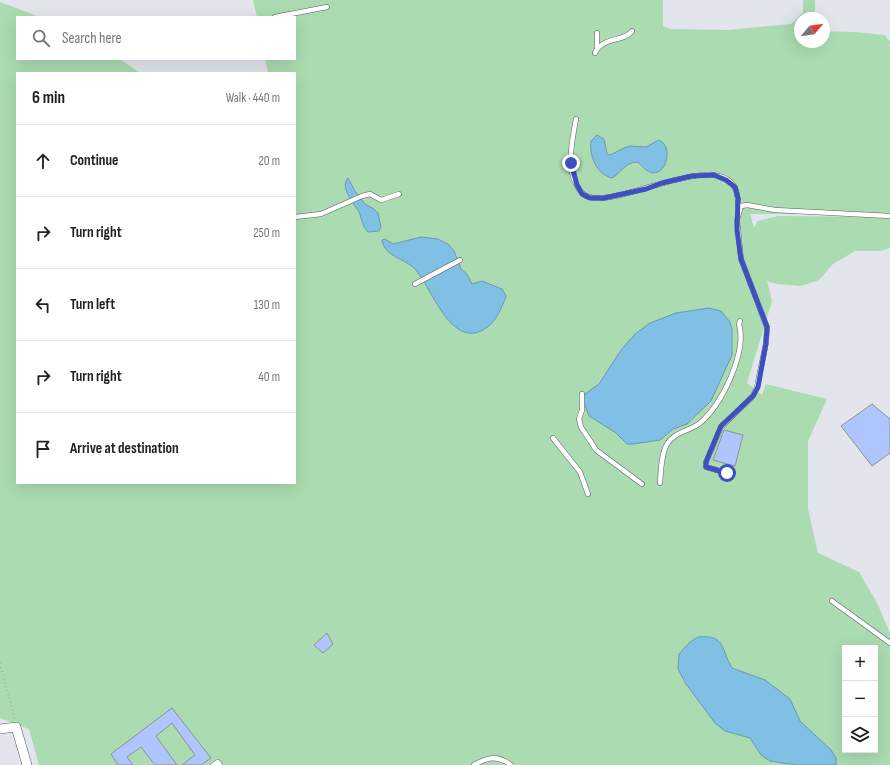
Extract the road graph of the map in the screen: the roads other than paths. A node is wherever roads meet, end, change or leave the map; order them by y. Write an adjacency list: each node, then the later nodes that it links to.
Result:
1 (327, 7): 2 (lane)
2 (279, 16)
3 (632, 31): 5 (lane)
4 (597, 33): 5 (lane)
5 (597, 47): 6 (lane)
6 (595, 52)
7 (576, 119): 9 (lane)
8 (399, 194): 11 (lane)
9 (739, 210): 10 (lane); 17 (lane)
10 (890, 216)
11 (296, 217)
12 (460, 260): 13 (lane)
13 (415, 284)
14 (740, 321): 18 (lane)
15 (582, 394): 19 (lane)
16 (553, 438): 20 (lane)
17 (727, 473)
18 (660, 483)
19 (642, 484)
20 (588, 494)
21 (832, 601): 22 (lane)
22 (890, 643)
23 (0, 729): 24 (street)
24 (27, 765)
25 (474, 765): 26 (lane)
26 (511, 765)

